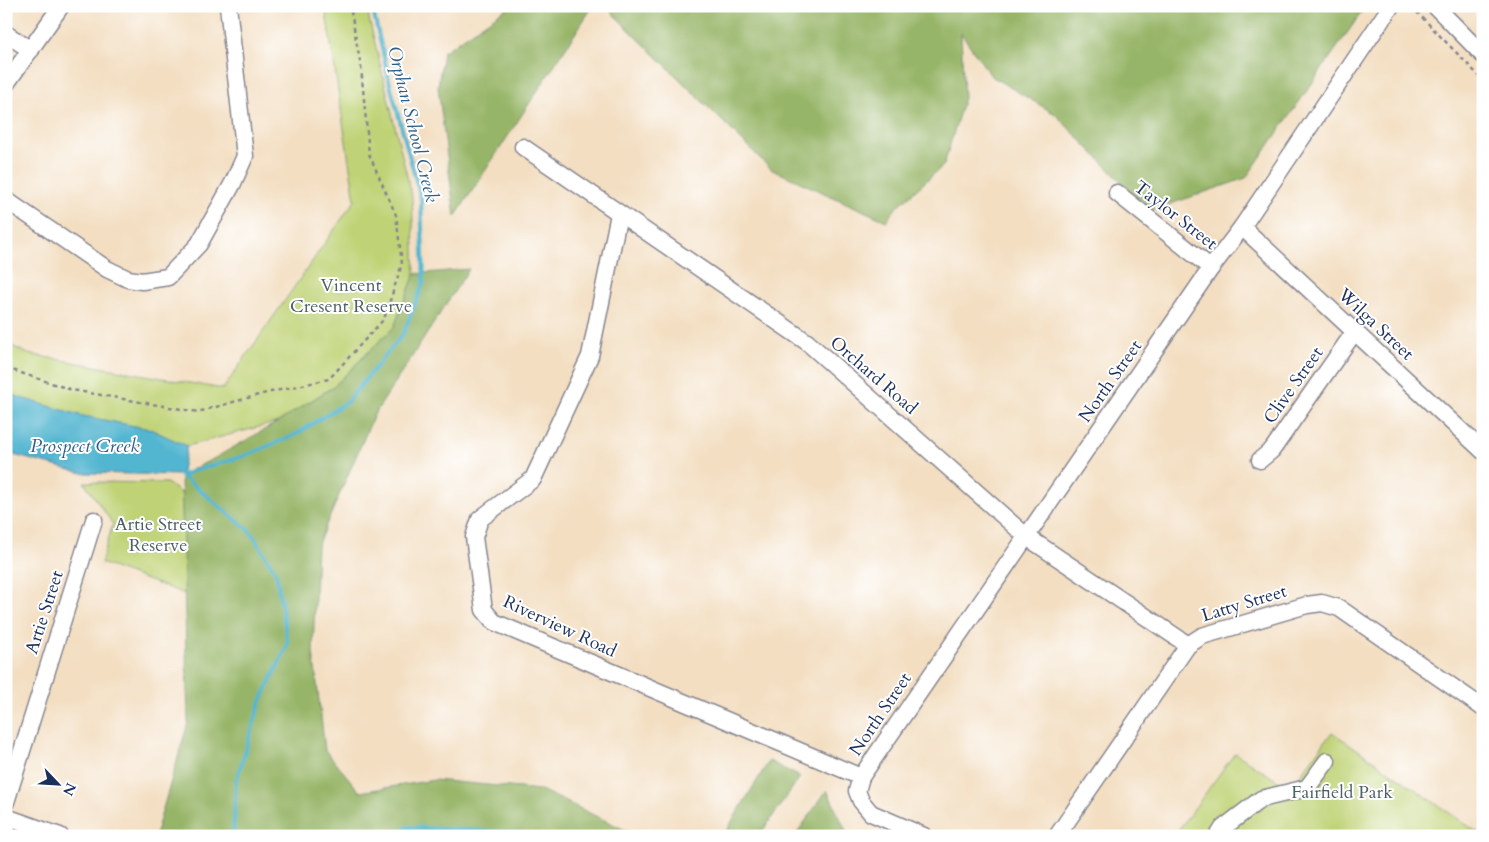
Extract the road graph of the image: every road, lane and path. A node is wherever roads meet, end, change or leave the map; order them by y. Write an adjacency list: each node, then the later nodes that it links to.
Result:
1 (61, 6): 8 (street)
2 (228, 6): 14 (street)
3 (350, 6): 19 (path)
4 (1410, 6): 10 (path)
5 (1435, 6): 9 (street)
6 (1384, 9): 16 (street, North Street)
7 (6, 34): 8 (street)
8 (31, 50): 11 (street)
9 (1483, 55)
10 (1483, 80)
11 (6, 84)
12 (523, 147): 15 (street, Orchard Road)
13 (1117, 193): 17 (street, Taylor Street)
14 (6, 200)
15 (619, 214): 23 (street, Orchard Road); 27 (street, Riverview Road)
16 (1242, 227): 17 (street, North Street); 18 (street, Wilga Street)
17 (1211, 268): 23 (street, North Street)
18 (1355, 331): 20 (street, Wilga Street); 21 (street, Clive Street)
19 (6, 368)
20 (1483, 450)
21 (1260, 460)
22 (94, 520): 28 (street, Artie Street)
23 (1026, 536): 24 (street, Orchard Road); 27 (street, North Street)
24 (1188, 645): 25 (street, Latty Street); 32 (street, Latty Street)
25 (1483, 708)
26 (1327, 761): 33 (street)
27 (861, 777): 31 (street)
28 (6, 802)
29 (6, 817): 30 (street)
30 (50, 834)
31 (924, 836)
32 (1057, 836)
33 (1218, 836)

